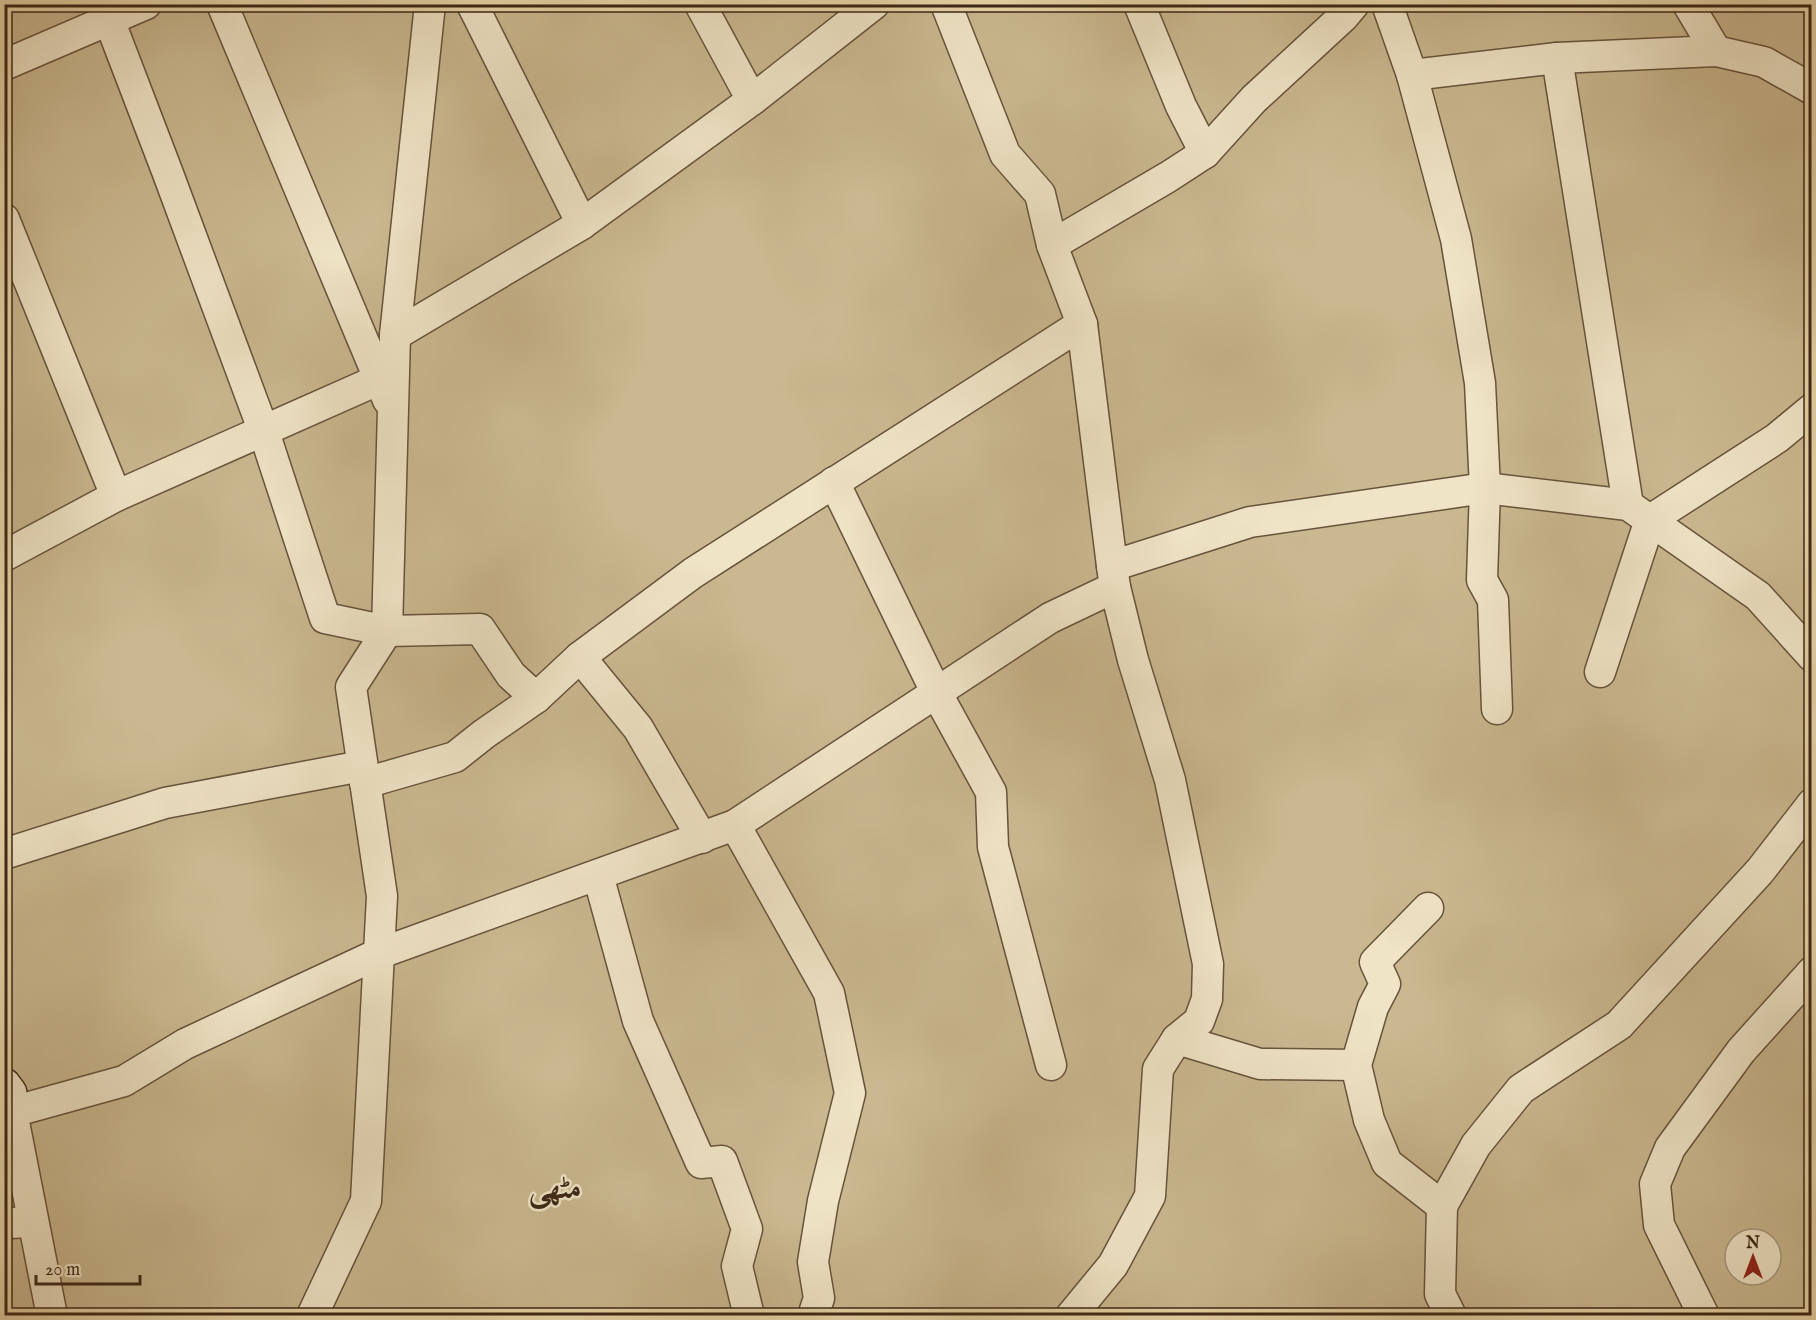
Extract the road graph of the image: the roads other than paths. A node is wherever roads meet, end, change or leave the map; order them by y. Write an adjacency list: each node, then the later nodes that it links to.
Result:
1 (146, 4): 12 (street)
2 (222, 4): 25 (street)
3 (430, 4): 24 (street)
4 (472, 4): 21 (street)
5 (700, 4): 18 (street)
6 (874, 4): 18 (street)
7 (946, 4): 22 (street)
8 (1139, 4): 19 (street)
9 (1354, 4): 19 (street)
10 (1386, 4): 16 (street)
11 (1688, 4): 13 (street)
12 (106, 12): 15 (street); 28 (street)
13 (1716, 51): 14 (street); 17 (street)
14 (1557, 58): 16 (street); 32 (street)
15 (4, 65)
16 (1412, 75): 30 (street)
17 (1812, 89)
18 (752, 100): 21 (street)
19 (1205, 153): 22 (street)
20 (4, 219): 31 (street)
21 (582, 224): 24 (street)
22 (1052, 245): 23 (street)
23 (1082, 324): 29 (street); 34 (street)
24 (395, 336): 27 (street)
25 (380, 379): 27 (street); 28 (street)
26 (1812, 409): 32 (street)
27 (393, 411): 35 (street)
28 (264, 432): 31 (street); 35 (street)
29 (834, 482): 37 (street); 39 (street)
30 (1485, 488): 32 (street); 34 (street); 41 (street)
31 (116, 496): 33 (street)
32 (1639, 513): 36 (street); 38 (street)
33 (4, 556)
34 (1113, 577): 39 (street); 51 (street)
35 (387, 631): 40 (street); 42 (street)
36 (1812, 656)
37 (580, 657): 40 (street); 45 (street)
38 (1600, 672)
39 (936, 692): 44 (street); 52 (street)
40 (536, 698): 42 (street)
41 (1497, 710)
42 (364, 775): 46 (street); 49 (street)
43 (1812, 804): 55 (street)
44 (735, 825): 45 (street); 60 (street)
45 (702, 838): 47 (street)
46 (4, 854)
47 (598, 874): 49 (street); 59 (street)
48 (1428, 908): 53 (street)
49 (378, 954): 54 (street); 58 (street)
50 (1812, 972): 63 (street)
51 (1177, 1039): 53 (street); 61 (street)
52 (1051, 1065)
53 (1356, 1065): 55 (street)
54 (8, 1099): 56 (street)
55 (1442, 1206): 62 (street)
56 (19, 1224): 57 (street)
57 (52, 1316)
58 (312, 1316)
59 (749, 1316)
60 (813, 1316)
61 (1071, 1316)
62 (1451, 1316)
63 (1704, 1316)

